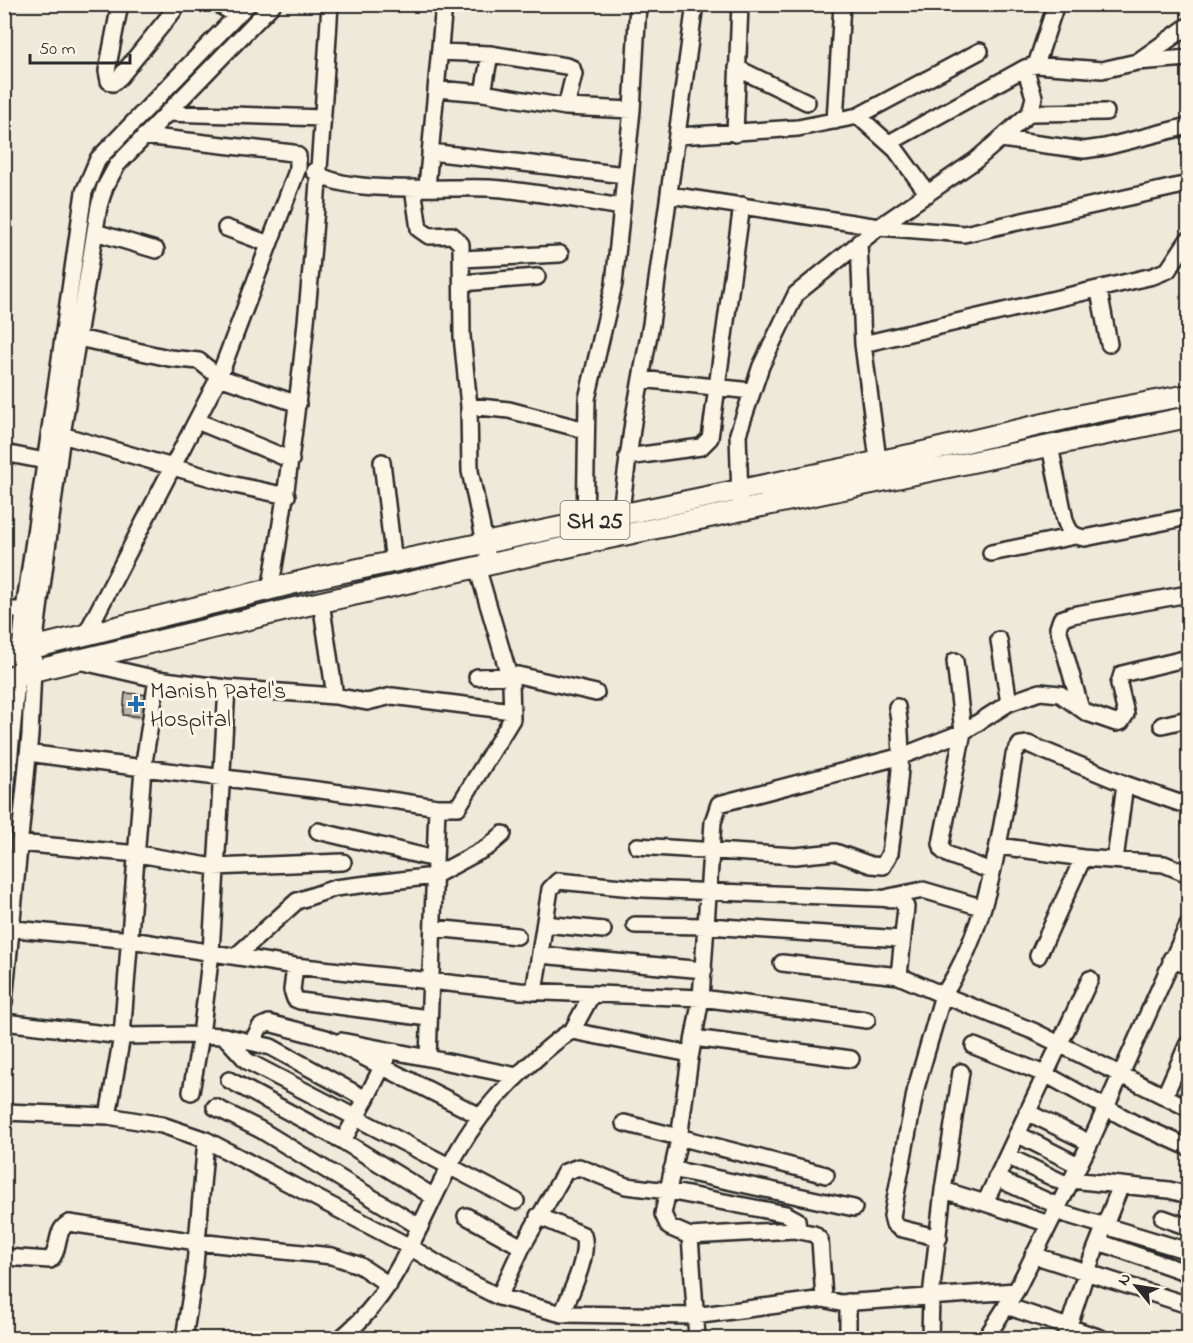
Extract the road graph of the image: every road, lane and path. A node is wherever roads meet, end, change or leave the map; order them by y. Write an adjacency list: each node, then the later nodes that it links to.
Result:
1 (120, 4): 2 (street)
2 (179, 4)
3 (218, 4): 13 (street)
4 (248, 4): 13 (street)
5 (273, 4): 28 (street)
6 (330, 4): 31 (street)
7 (444, 4): 16 (street)
8 (638, 4): 26 (street)
9 (695, 4): 36 (street)
10 (740, 4): 21 (street)
11 (842, 4): 32 (street)
12 (1056, 4): 20 (street)
13 (237, 16): 80 (street)
14 (1188, 27): 19 (street)
15 (980, 51): 30 (street)
16 (440, 52): 17 (street); 22 (street)
17 (490, 54): 23 (street); 25 (street)
18 (1188, 58): 19 (street)
19 (1137, 62): 20 (street)
20 (1031, 66): 29 (street); 38 (street)
21 (738, 68): 24 (street); 34 (street)
22 (436, 89): 23 (street); 39 (street)
23 (483, 93): 25 (street)
24 (807, 102)
25 (566, 106): 26 (street)
26 (632, 110): 41 (street)
27 (1106, 112): 29 (street)
28 (167, 113): 31 (street); 35 (street)
29 (1030, 113): 37 (street)
30 (858, 116): 32 (street); 38 (street)
31 (323, 118): 42 (street)
32 (835, 121): 34 (street)
33 (1188, 126): 37 (street)
34 (735, 134): 36 (street)
35 (144, 136): 40 (street); 51 (street)
36 (679, 136): 46 (street)
37 (1001, 139): 45 (street)
38 (889, 144): 45 (street)
39 (430, 152): 41 (street); 44 (street)
40 (298, 156): 42 (street); 54 (street)
41 (625, 175): 48 (street)
42 (319, 176): 44 (street); 69 (street)
43 (1188, 184): 49 (street)
44 (420, 187): 48 (street); 57 (street)
45 (928, 194): 49 (street)
46 (670, 195): 47 (street); 65 (street)
47 (742, 205): 49 (street); 66 (street)
48 (621, 207): 73 (street)
49 (879, 227): 53 (street)
50 (226, 228): 54 (street)
51 (95, 231): 55 (street); 61 (street)
52 (1188, 240): 60 (street)
53 (859, 242): 62 (street); 67 (street)
54 (269, 244): 64 (street)
55 (156, 250)
56 (560, 254): 57 (street)
57 (462, 259): 59 (street)
58 (537, 277): 59 (street)
59 (462, 283): 70 (street)
60 (1099, 291): 62 (street); 63 (street)
61 (78, 338): 64 (street); 74 (street)
62 (863, 344): 79 (street)
63 (1109, 344)
64 (219, 377): 69 (street); 72 (street)
65 (641, 379): 66 (street); 77 (street)
66 (716, 388): 67 (street); 77 (street)
67 (751, 391): 84 (street)
68 (1188, 395): 79 (main road, SH 25)
69 (298, 404): 78 (street)
70 (469, 406): 73 (street); 91 (street)
71 (1188, 417): 75 (main road)
72 (197, 421): 78 (street); 82 (street)
73 (585, 430): 87 (street)
74 (62, 435): 82 (street); 100 (street)
75 (1050, 446): 84 (main road); 88 (street)
76 (4, 453): 80 (street)
77 (627, 457): 85 (street)
78 (291, 460): 83 (street)
79 (878, 460): 84 (main road, SH 25)
80 (45, 461): 97 (street)
81 (382, 462): 92 (street)
82 (175, 466): 83 (street); 98 (street)
83 (287, 496): 93 (street)
84 (740, 501): 85 (main road, SH 25); 89 (main road)
85 (620, 517): 87 (main road, SH 25)
86 (1188, 517): 88 (street)
87 (585, 521): 89 (street); 91 (main road, SH 25)
88 (1075, 536): 90 (street)
89 (585, 543): 91 (main road)
90 (991, 553)
91 (484, 559): 92 (main road, SH 25); 95 (main road); 105 (street)
92 (394, 563): 93 (main road, SH 25)
93 (270, 591): 98 (main road, SH 25)
94 (1188, 594): 113 (street)
95 (321, 602): 102 (main road); 110 (street)
96 (4, 610): 97 (street)
97 (24, 610): 100 (street)
98 (85, 636): 100 (main road, SH 25)
99 (999, 640): 111 (street)
100 (20, 651): 104 (street)
101 (1188, 658): 113 (street)
102 (79, 661): 104 (main road); 107 (street)
103 (955, 661): 117 (street)
104 (19, 675): 118 (street); 119 (street)
105 (508, 675): 106 (street); 109 (street); 114 (street)
106 (477, 677)
107 (157, 679): 108 (street); 121 (street)
108 (227, 688): 110 (street); 122 (street)
109 (596, 693)
110 (334, 696): 114 (street)
111 (1010, 704): 113 (street); 117 (street)
112 (897, 707): 120 (street)
113 (1081, 709)
114 (512, 711): 125 (street)
115 (1188, 720): 116 (street)
116 (1162, 725)
117 (963, 732): 120 (street); 139 (street)
118 (8, 751): 126 (street)
119 (28, 753): 121 (street); 129 (street)
120 (902, 756): 132 (street); 132 (street)
121 (143, 769): 122 (street); 133 (street)
122 (221, 776): 125 (street); 138 (street)
123 (1125, 784): 124 (street); 131 (street); 136 (street)
124 (1188, 806)
125 (436, 807): 135 (street)
126 (4, 814)
127 (318, 831): 135 (street)
128 (503, 834): 141 (street)
129 (19, 843): 133 (street); 149 (street)
130 (637, 846): 132 (street)
131 (999, 846): 134 (street); 139 (street)
132 (712, 853): 142 (street)
133 (138, 854): 138 (street); 154 (street)
134 (1083, 858): 136 (street); 158 (street)
135 (435, 859): 141 (street)
136 (1115, 860): 140 (street)
137 (343, 862): 138 (street)
138 (214, 867): 155 (street)
139 (991, 872): 144 (street)
140 (1188, 874)
141 (434, 876): 150 (street); 157 (street)
142 (710, 892): 143 (street); 145 (street); 148 (street)
143 (886, 897): 144 (street); 153 (street)
144 (981, 907): 169 (street)
145 (545, 924): 151 (street); 156 (street)
146 (1188, 925): 159 (street)
147 (635, 926): 148 (street)
148 (708, 926): 153 (street); 163 (street)
149 (8, 928): 154 (street); 171 (street)
150 (434, 928): 152 (street); 165 (street)
151 (603, 930)
152 (518, 936)
153 (902, 939): 164 (street)
154 (131, 940): 155 (street); 177 (street)
155 (211, 952): 157 (street); 176 (street)
156 (540, 955): 163 (street); 167 (street)
157 (236, 956): 161 (street)
158 (1038, 956)
159 (1171, 959): 162 (street); 191 (street)
160 (782, 963): 164 (street)
161 (295, 966): 165 (street); 172 (street)
162 (1188, 966)
163 (704, 970): 170 (street)
164 (899, 976): 169 (street)
165 (430, 979): 167 (street); 172 (street)
166 (1090, 980): 183 (street)
167 (534, 992): 168 (street)
168 (592, 994): 170 (street); 175 (street)
169 (943, 995): 183 (street); 237 (street)
170 (701, 998): 173 (street); 180 (street)
171 (4, 1002)
172 (428, 1018): 186 (street)
173 (867, 1020)
174 (4, 1022): 177 (street)
175 (572, 1031): 187 (street); 193 (street)
176 (201, 1035): 177 (street); 178 (street); 195 (street)
177 (122, 1036): 203 (street)
178 (224, 1036): 181 (street); 205 (street)
179 (326, 1038): 181 (street); 185 (street); 189 (street)
180 (694, 1038): 187 (street); 188 (street)
181 (252, 1042): 197 (street)
182 (1188, 1043): 196 (street)
183 (1060, 1044): 191 (street); 192 (street)
184 (974, 1046): 192 (street)
185 (390, 1051): 186 (street); 189 (street)
186 (428, 1058): 193 (street)
187 (690, 1058): 208 (street)
188 (851, 1059)
189 (382, 1068): 197 (street); 204 (street)
190 (961, 1072): 221 (street)
191 (1121, 1074): 196 (street); 199 (street)
192 (1047, 1075): 199 (street); 202 (street)
193 (517, 1076): 204 (street)
194 (230, 1080): 210 (street)
195 (191, 1092)
196 (1165, 1095): 200 (street)
197 (366, 1099): 205 (street)
198 (215, 1107): 232 (street)
199 (1106, 1107): 211 (street); 212 (street)
200 (1188, 1108)
201 (4, 1112): 203 (street)
202 (1027, 1112): 207 (street); 211 (street)
203 (108, 1116): 209 (street)
204 (480, 1116): 215 (street)
205 (357, 1119): 210 (street); 215 (street)
206 (624, 1123): 208 (street)
207 (1017, 1134): 213 (street); 214 (street)
208 (679, 1139): 216 (street); 217 (street)
209 (206, 1140): 238 (street); 240 (street)
210 (343, 1141): 224 (street)
211 (1090, 1143): 214 (street)
212 (1188, 1147)
213 (1007, 1156): 218 (street); 219 (street)
214 (1078, 1165): 219 (street)
215 (449, 1168): 224 (street); 225 (street)
216 (672, 1169): 222 (street); 227 (street)
217 (826, 1174)
218 (996, 1178): 226 (street); 228 (street)
219 (1069, 1183): 220 (street); 228 (street)
220 (1122, 1185): 223 (street); 234 (street)
221 (943, 1190): 226 (street); 237 (street)
222 (668, 1191): 230 (street); 235 (street); 236 (street)
223 (1188, 1195)
224 (435, 1197): 232 (street)
225 (516, 1201)
226 (985, 1203): 228 (street)
227 (854, 1208)
228 (1054, 1214): 234 (street); 243 (street)
229 (466, 1216): 241 (street)
230 (538, 1216): 241 (street); 255 (street)
231 (1163, 1218): 233 (street)
232 (420, 1227): 240 (street)
233 (1188, 1227)
234 (1105, 1228): 239 (street); 242 (street)
235 (798, 1231): 236 (street); 251 (street)
236 (690, 1236): 256 (street)
237 (939, 1238): 249 (street)
238 (197, 1242): 244 (street); 247 (street); 258 (street)
239 (1099, 1242): 245 (street); 246 (street)
240 (410, 1247): 247 (street); 250 (street)
241 (522, 1247): 250 (street)
242 (1188, 1251)
243 (1033, 1255): 245 (street); 248 (street)
244 (4, 1257)
245 (1086, 1273): 253 (street); 257 (street)
246 (1188, 1273)
247 (389, 1285): 259 (street)
248 (1016, 1291): 249 (street); 254 (street)
249 (932, 1296): 252 (street); 263 (street)
250 (499, 1297): 255 (street)
251 (824, 1299): 252 (street); 256 (street)
252 (844, 1303): 261 (street); 262 (street)
253 (1188, 1305)
254 (1006, 1306): 257 (street); 264 (street)
255 (562, 1314): 256 (street)
256 (694, 1316): 260 (street)
257 (1066, 1333): 265 (street)
258 (184, 1338)
259 (341, 1338)
260 (697, 1338)
261 (838, 1338)
262 (848, 1338)
263 (930, 1338)
264 (986, 1338)
265 (1101, 1338)

